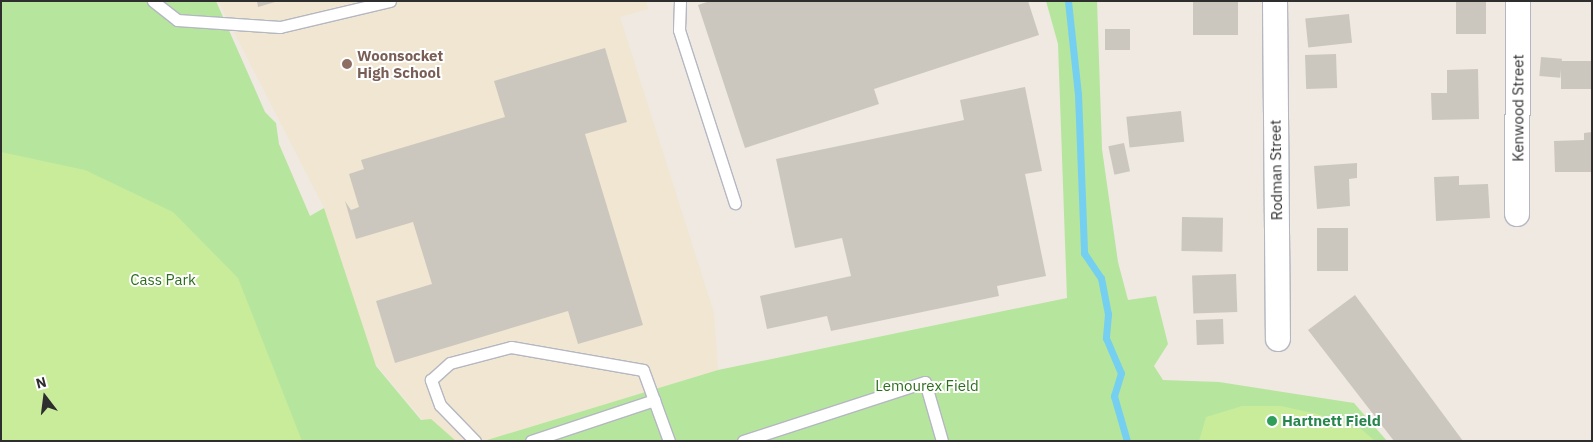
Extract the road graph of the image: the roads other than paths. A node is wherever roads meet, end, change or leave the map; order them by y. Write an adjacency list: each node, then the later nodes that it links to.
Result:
1 (153, 1): 2 (lane)
2 (390, 1)
3 (680, 1): 6 (lane)
4 (1274, 1): 8 (street, Rodman Street)
5 (1518, 1): 7 (street, Kenwood Street)
6 (735, 203)
7 (1517, 214)
8 (1278, 339)
9 (654, 400): 10 (lane); 11 (lane); 12 (lane)
10 (475, 441)
11 (532, 441)
12 (669, 441)
13 (743, 441): 14 (lane)
14 (942, 441)

